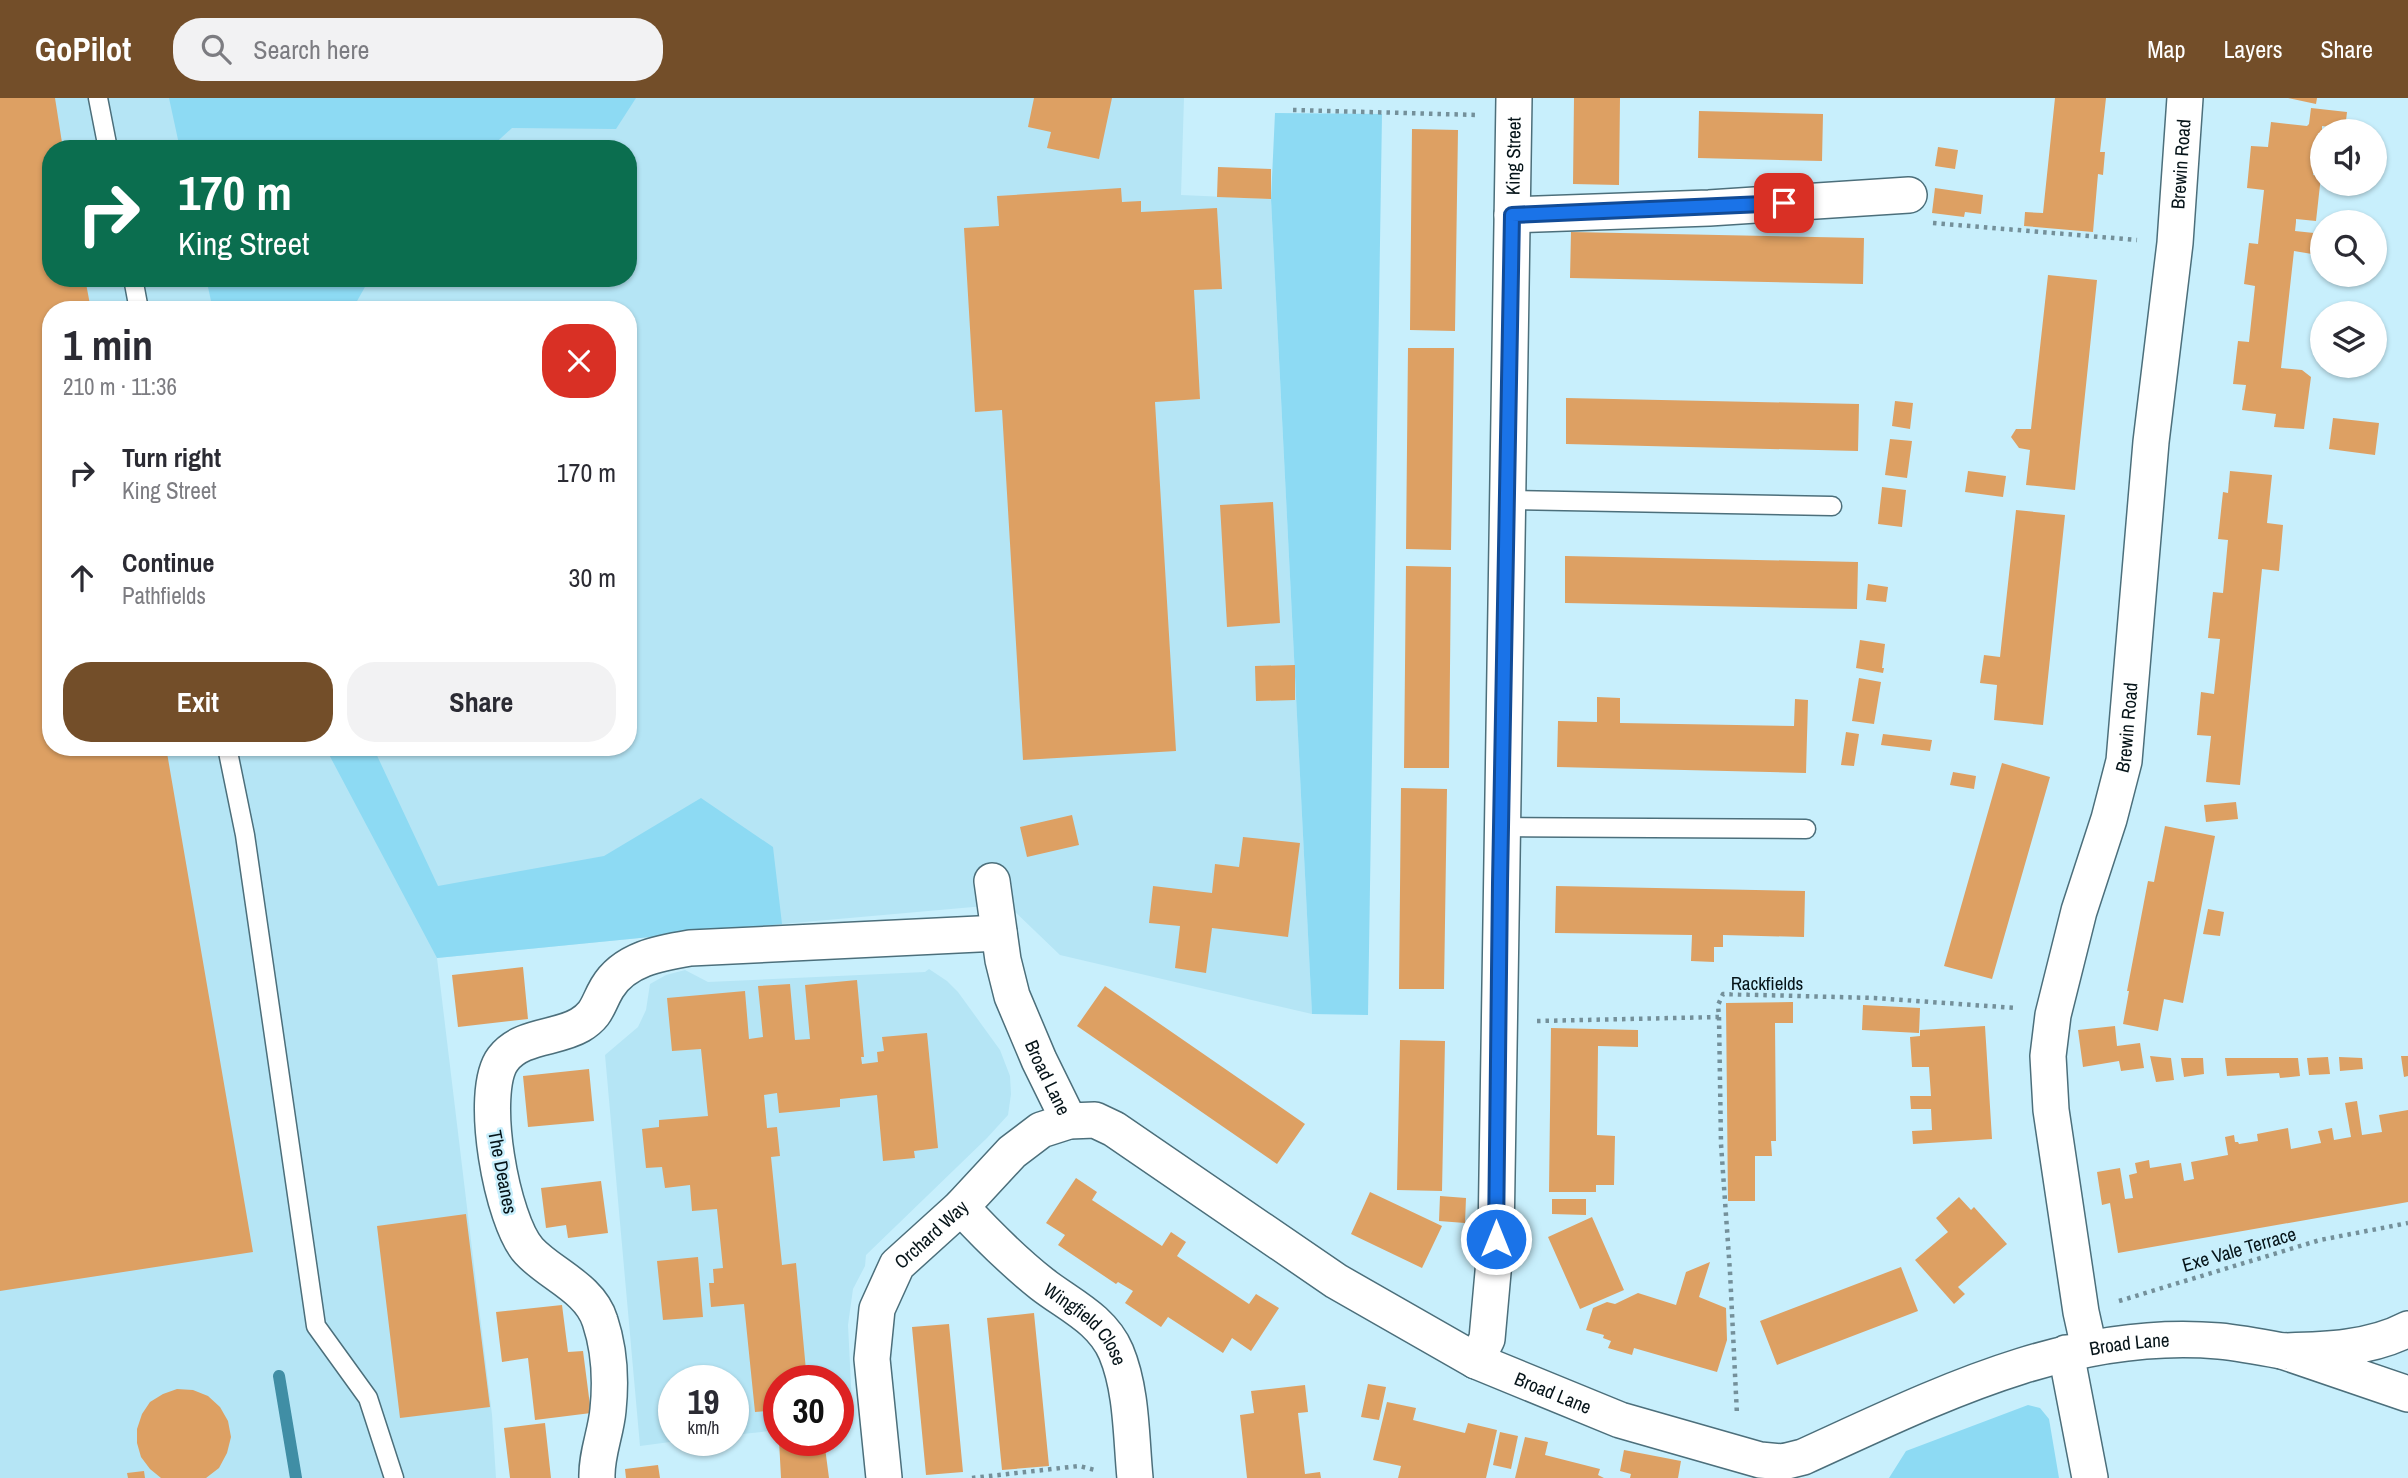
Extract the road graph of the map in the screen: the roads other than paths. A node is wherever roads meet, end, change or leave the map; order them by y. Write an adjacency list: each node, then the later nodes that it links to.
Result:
1 (98, 98): 4 (lane)
2 (2185, 98): 17 (street, Brewin Road)
3 (1513, 107): 6 (street, King Street)
4 (106, 140)
5 (1909, 195): 6 (street, King Street)
6 (1512, 215): 7 (street, King Street)
7 (1507, 500): 8 (lane); 10 (street, King Street)
8 (1832, 506)
9 (229, 756): 22 (lane)
10 (1501, 827): 11 (lane); 19 (street, King Street)
11 (1806, 829)
12 (992, 881): 13 (street, Broad Lane)
13 (999, 933): 14 (street, Broad Lane); 23 (street, The Deanes)
14 (1069, 1121): 15 (street, Orchard Way); 19 (street, Broad Lane)
15 (961, 1207): 21 (street, Wingfield Close); 24 (street, Orchard Way)
16 (2408, 1329): 18 (street, Broad Lane)
17 (2077, 1350): 18 (street, Broad Lane); 19 (street, Broad Lane); 25 (street, Brewin Road)
18 (2282, 1351): 20 (street, Broad Lane)
19 (1476, 1361)
20 (2408, 1394)
21 (1118, 1475)
22 (394, 1478)
23 (597, 1478)
24 (884, 1478)
25 (2090, 1478)

